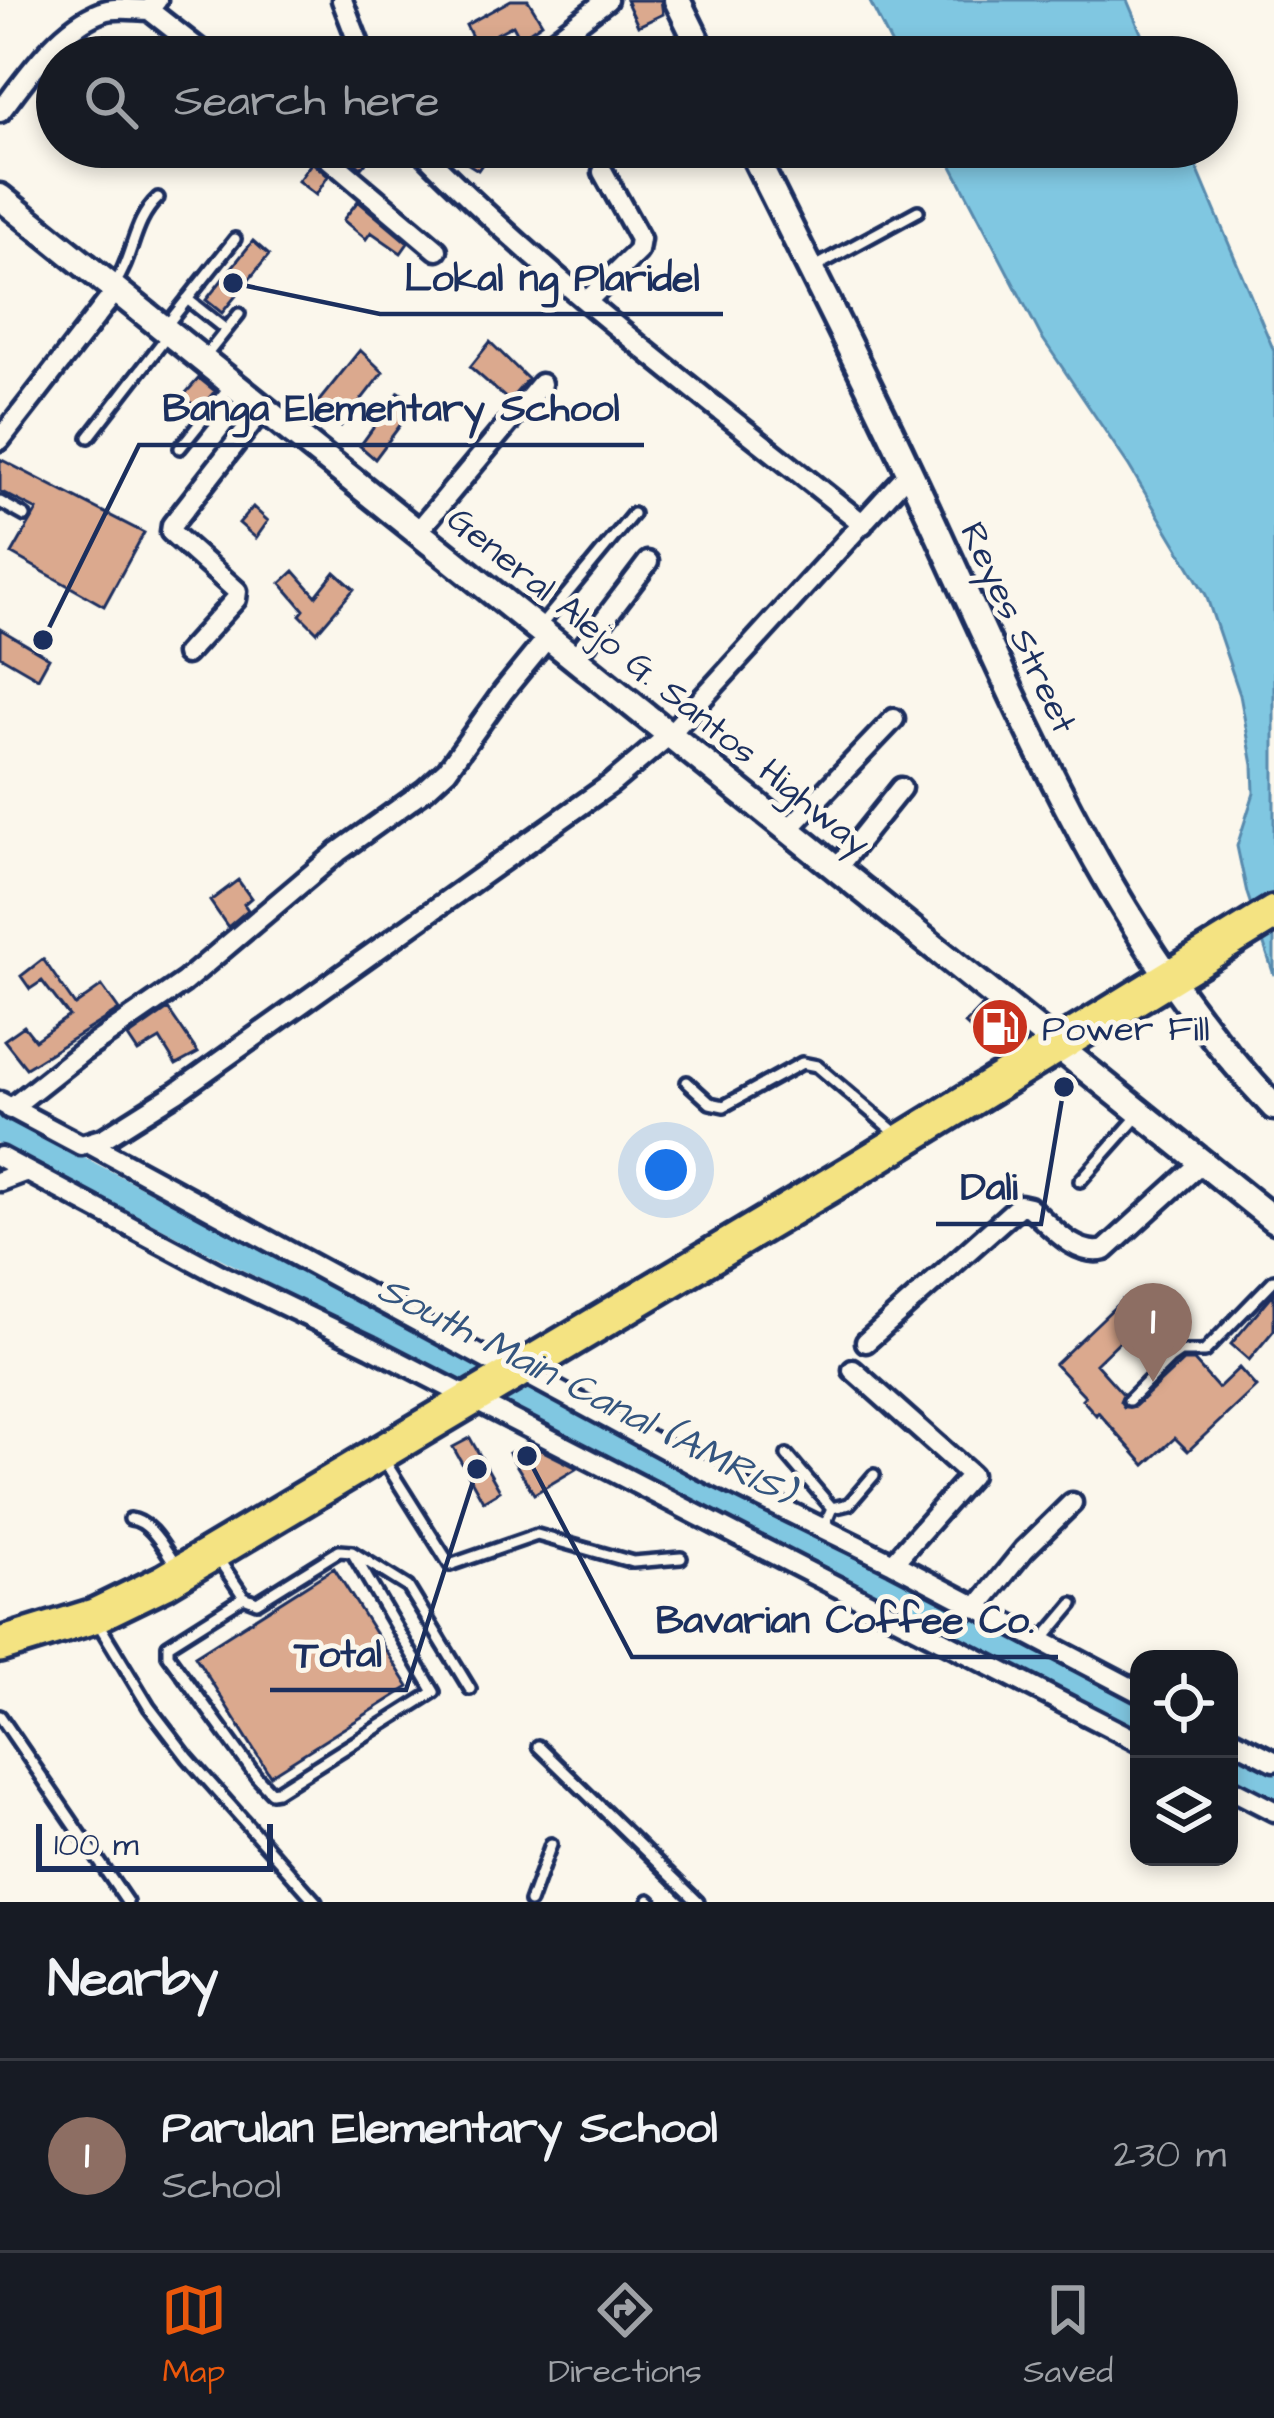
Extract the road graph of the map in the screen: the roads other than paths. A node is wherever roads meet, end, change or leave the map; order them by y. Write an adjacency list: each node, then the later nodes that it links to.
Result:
1 (342, 0): 7 (street)
2 (607, 0): 8 (street)
3 (677, 0): 9 (main road)
4 (153, 5): 5 (street); 6 (street)
5 (66, 36)
6 (186, 36)
7 (356, 36)
8 (560, 36)
9 (695, 36)
10 (36, 66): 11 (street)
11 (0, 112)
12 (340, 168): 20 (street)
13 (440, 168): 24 (street)
14 (759, 168): 21 (main road, Reyes Street)
15 (603, 172): 24 (street)
16 (0, 197): 22 (main road, General Alejo G. Santos Highway)
17 (158, 198): 22 (lane)
18 (918, 211): 21 (lane)
19 (235, 239): 23 (lane)
20 (437, 250)
21 (810, 270): 35 (main road, Reyes Street)
22 (116, 286): 26 (main road, General Alejo G. Santos Highway); 33 (street)
23 (187, 299): 26 (lane); 27 (lane)
24 (588, 301): 39 (street)
25 (239, 314): 27 (lane)
26 (168, 328): 28 (main road, General Alejo G. Santos Highway); 32 (lane)
27 (226, 331): 28 (lane)
28 (204, 358): 29 (main road, General Alejo G. Santos Highway)
29 (233, 382): 31 (main road, General Alejo G. Santos Highway); 34 (lane)
30 (541, 384): 40 (street)
31 (264, 406): 40 (main road, General Alejo G. Santos Highway); 43 (street)
32 (89, 437)
33 (0, 440)
34 (180, 448)
35 (910, 471): 39 (street); 51 (main road, Reyes Street)
36 (0, 502): 38 (lane)
37 (633, 514): 42 (lane)
38 (25, 516)
39 (863, 524): 46 (street)
40 (418, 530): 42 (main road, General Alejo G. Santos Highway)
41 (648, 562): 44 (street)
42 (543, 633): 44 (main road, General Alejo G. Santos Highway); 54 (street)
43 (186, 654)
44 (574, 658): 46 (main road, General Alejo G. Santos Highway)
45 (894, 719): 48 (street)
46 (668, 736): 48 (main road, General Alejo G. Santos Highway); 58 (street)
47 (901, 788): 49 (street)
48 (788, 830): 49 (main road, General Alejo G. Santos Highway)
49 (836, 869): 52 (main road, General Alejo G. Santos Highway)
50 (1274, 913): 51 (highway)
51 (1170, 977): 52 (highway); 55 (main road, Reyes Street)
52 (1054, 1045): 56 (main road, General Alejo G. Santos Highway); 57 (highway)
53 (687, 1082): 57 (lane)
54 (5, 1105): 58 (street)
55 (1274, 1107)
56 (1141, 1113): 60 (main road, General Alejo G. Santos Highway); 63 (lane)
57 (902, 1138): 70 (highway)
58 (90, 1144): 70 (street)
59 (0, 1157): 61 (street)
60 (1203, 1161): 64 (main road, General Alejo G. Santos Highway); 67 (street)
61 (24, 1172): 62 (street); 71 (street)
62 (0, 1181)
63 (1080, 1181)
64 (1274, 1220)
65 (1274, 1280): 68 (lane)
66 (1138, 1330): 68 (lane)
67 (866, 1342)
68 (1170, 1359): 72 (lane)
69 (854, 1370): 83 (street)
70 (517, 1373): 71 (highway); 79 (street)
71 (476, 1397): 73 (highway); 94 (street)
72 (1129, 1400)
73 (379, 1452): 80 (highway); 82 (lane)
74 (788, 1455): 77 (lane)
75 (874, 1475): 77 (lane)
76 (1072, 1503): 87 (street)
77 (832, 1508): 79 (lane)
78 (130, 1519): 84 (lane)
79 (823, 1528): 83 (street)
80 (214, 1552): 84 (highway); 85 (lane)
81 (352, 1552): 85 (lane); 85 (lane); 92 (lane)
82 (681, 1558)
83 (893, 1563): 87 (street)
84 (181, 1572): 88 (highway)
85 (244, 1598)
86 (1072, 1604): 89 (lane)
87 (977, 1608): 89 (street)
88 (94, 1616): 90 (highway); 102 (lane)
89 (1041, 1642): 91 (street)
90 (0, 1645)
91 (1130, 1687)
92 (470, 1689)
93 (0, 1716): 101 (lane)
94 (1130, 1737)
95 (1238, 1743): 97 (street)
96 (538, 1746): 104 (lane)
97 (1274, 1761)
98 (1238, 1793): 99 (street)
99 (1274, 1811)
100 (551, 1844): 103 (lane)
101 (127, 1902)
102 (316, 1902)
103 (530, 1902)
104 (698, 1902)

